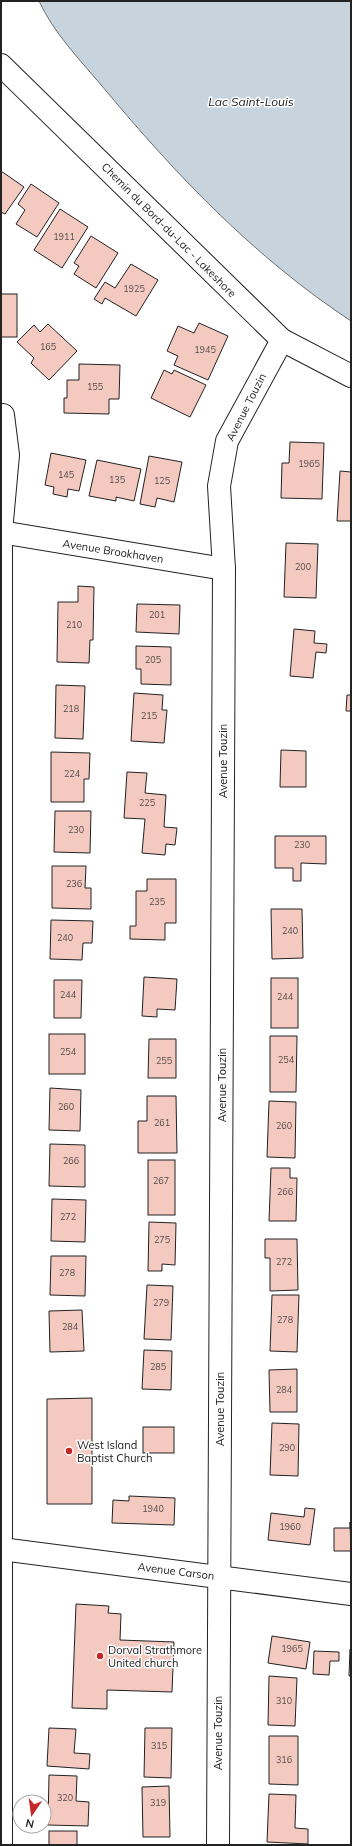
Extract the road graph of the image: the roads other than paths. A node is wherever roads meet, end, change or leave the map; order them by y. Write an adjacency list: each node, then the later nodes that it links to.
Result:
1 (1, 65): 2 (street, Chemin du Bord-du-Lac - Lakeshore)
2 (282, 340): 3 (street, Chemin du Bord-du-Lac - Lakeshore); 6 (street, Avenue Touzin)
3 (351, 376)
4 (4, 416): 5 (street)
5 (1, 532): 6 (street, Avenue Brookhaven); 7 (street)
6 (224, 569): 9 (street, Avenue Touzin)
7 (1, 1537)
8 (1, 1550): 9 (street, Avenue Carson); 11 (street)
9 (220, 1577): 10 (street, Avenue Carson); 12 (street, Avenue Touzin)
10 (351, 1594)
11 (1, 1845)
12 (218, 1845)

